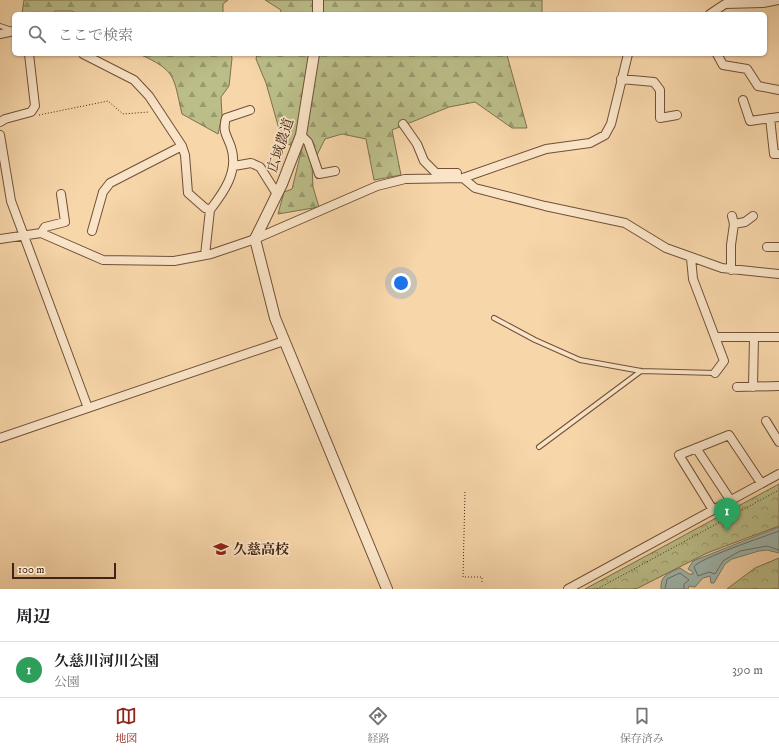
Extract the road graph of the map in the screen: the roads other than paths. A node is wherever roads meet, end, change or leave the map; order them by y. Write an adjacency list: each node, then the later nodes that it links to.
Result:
1 (318, 0): 3 (street)
2 (778, 0): 4 (street)
3 (318, 12)
4 (713, 12)
5 (0, 26): 6 (lane)
6 (12, 29)
7 (12, 31): 8 (street)
8 (0, 34)
9 (29, 56): 21 (street)
10 (87, 56): 25 (street)
11 (314, 56): 24 (street, 広域農道)
12 (627, 56): 14 (street)
13 (718, 56): 15 (street)
14 (621, 79): 18 (street); 28 (street)
15 (779, 90)
16 (743, 100): 20 (street)
17 (250, 110): 27 (street)
18 (677, 115)
19 (779, 117): 20 (street)
20 (770, 118): 26 (street)
21 (0, 122)
22 (403, 124): 28 (street)
23 (0, 135): 37 (street)
24 (301, 135): 29 (street); 32 (street, 広域農道)
25 (182, 146): 33 (street); 35 (street)
26 (779, 154)
27 (234, 166): 32 (street); 33 (street)
28 (493, 167): 30 (street)
29 (335, 171)
30 (463, 178): 39 (street); 43 (street)
31 (61, 194): 36 (street)
32 (277, 194): 39 (street, 広域農道)
33 (210, 210): 42 (street)
34 (753, 216): 44 (street)
35 (92, 231)
36 (41, 232): 37 (street); 42 (street)
37 (23, 236): 38 (street); 56 (street)
38 (0, 239)
39 (255, 239): 42 (street); 50 (street)
40 (767, 246): 41 (street)
41 (779, 247)
42 (205, 255)
43 (691, 258): 44 (street); 49 (street)
44 (731, 270): 45 (street)
45 (779, 274)
46 (494, 318): 51 (lane)
47 (754, 337): 48 (street); 49 (street); 55 (street)
48 (779, 337)
49 (715, 338): 52 (street)
50 (284, 341): 56 (street); 66 (street)
51 (641, 371): 52 (lane); 60 (lane)
52 (716, 373)
53 (779, 386): 55 (street)
54 (737, 387): 55 (street)
55 (753, 387)
56 (88, 408): 58 (street)
57 (766, 421): 59 (street)
58 (0, 438)
59 (779, 442)
60 (539, 447)
61 (696, 448): 63 (street); 64 (street); 65 (street)
62 (779, 474): 63 (street)
63 (761, 483): 64 (street)
64 (731, 501): 65 (street)
65 (713, 510): 67 (street)
66 (387, 589)
67 (568, 589)

